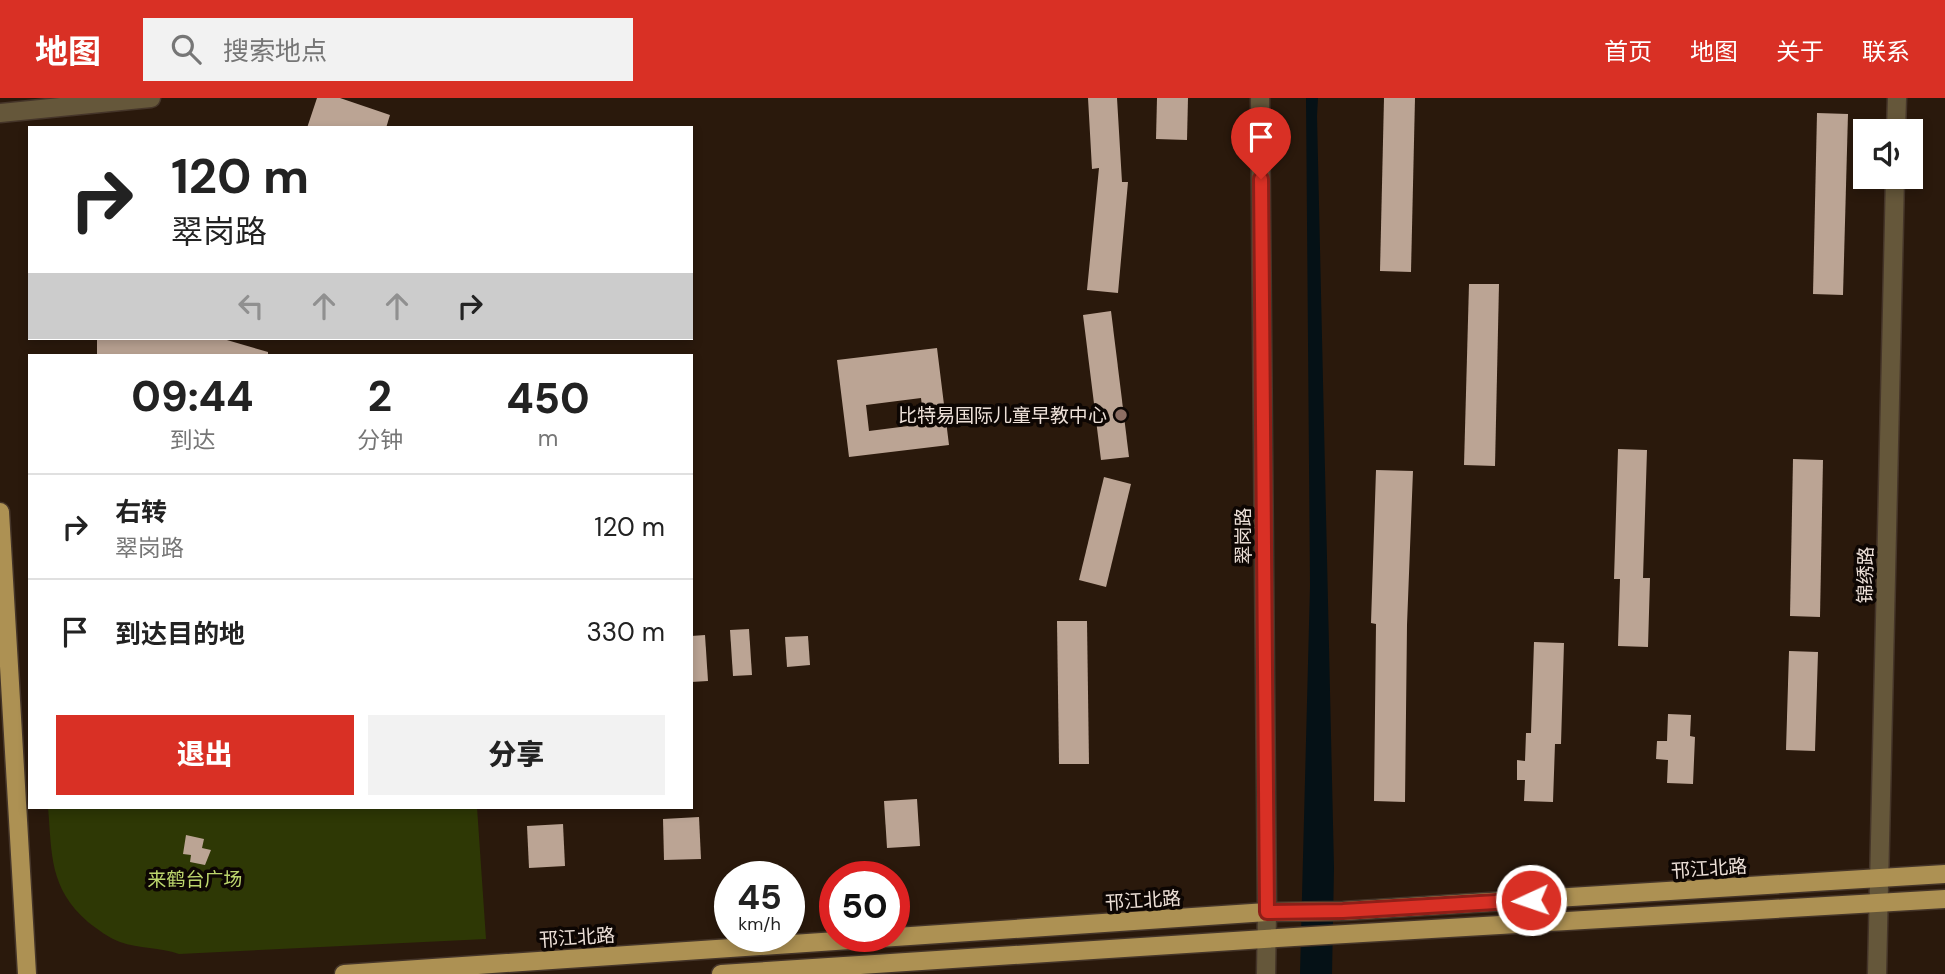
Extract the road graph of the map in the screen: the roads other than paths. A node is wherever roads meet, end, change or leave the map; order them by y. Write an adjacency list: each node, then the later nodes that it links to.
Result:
1 (151, 98): 4 (street)
2 (1260, 98): 12 (street, 翠岗路)
3 (1897, 98): 5 (street)
4 (0, 113)
5 (1896, 119)
6 (1895, 189): 9 (street, 锦绣路)
7 (0, 512): 14 (main road)
8 (1945, 874): 9 (main road, 邗江北路)
9 (1879, 878): 11 (street, 锦绣路); 12 (main road, 邗江北路)
10 (1945, 899): 11 (main road)
11 (1879, 903): 13 (main road); 18 (street, 锦绣路)
12 (1267, 912): 13 (street, 翠岗路); 15 (main road, 邗江北路)
13 (1267, 939): 16 (main road); 17 (street, 翠岗路)
14 (27, 974)
15 (344, 974)
16 (721, 974)
17 (1266, 974)
18 (1877, 974)

